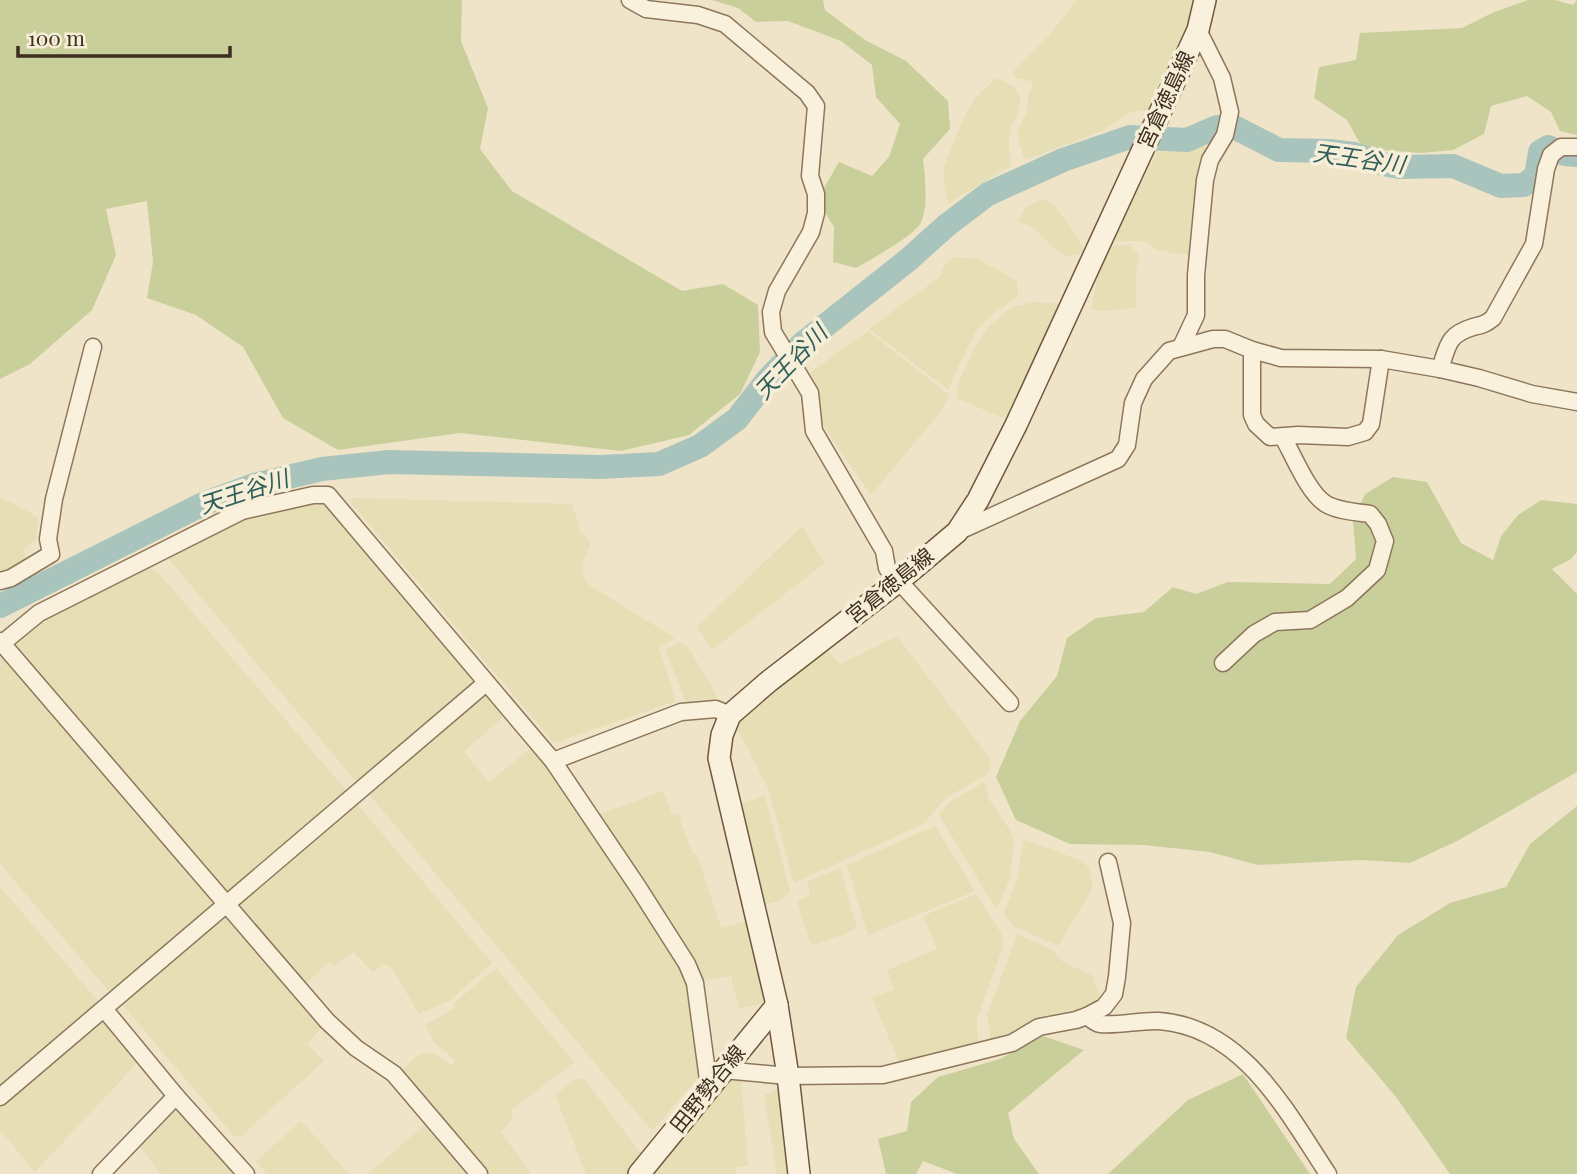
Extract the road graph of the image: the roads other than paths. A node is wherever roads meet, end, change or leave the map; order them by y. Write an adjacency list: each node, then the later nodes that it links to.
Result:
1 (630, 0): 14 (street)
2 (1205, 0): 3 (main road, 宮倉徳島線)
3 (1198, 30): 6 (street); 12 (main road, 宮倉徳島線)
4 (1577, 147): 9 (street)
5 (93, 347): 13 (street)
6 (1181, 347): 7 (street); 12 (street)
7 (1252, 350): 8 (street); 11 (street)
8 (1381, 359): 9 (street); 11 (street)
9 (1440, 369): 10 (street)
10 (1577, 402)
11 (1283, 437): 16 (street)
12 (957, 532): 14 (main road, 宮倉徳島線)
13 (0, 580)
14 (900, 580): 18 (street); 19 (main road, 宮倉徳島線)
15 (1, 643): 17 (street); 22 (street)
16 (1223, 663)
17 (486, 683): 20 (street); 22 (street)
18 (1010, 703)
19 (730, 715): 20 (street); 23 (main road)
20 (552, 761): 28 (street)
21 (1108, 862): 25 (street)
22 (226, 905): 24 (street); 33 (street)
23 (777, 1005): 26 (main road, 田野勢合線); 27 (main road)
24 (105, 1010): 29 (street); 30 (street)
25 (1087, 1016): 27 (street); 36 (street)
26 (723, 1070): 27 (street); 28 (main road, 田野勢合線)
27 (788, 1076): 35 (main road)
28 (709, 1087): 34 (main road, 田野勢合線)
29 (176, 1096): 31 (street); 32 (street)
30 (0, 1097)
31 (101, 1174)
32 (246, 1174)
33 (479, 1174)
34 (639, 1174)
35 (799, 1174)
36 (1328, 1174)

